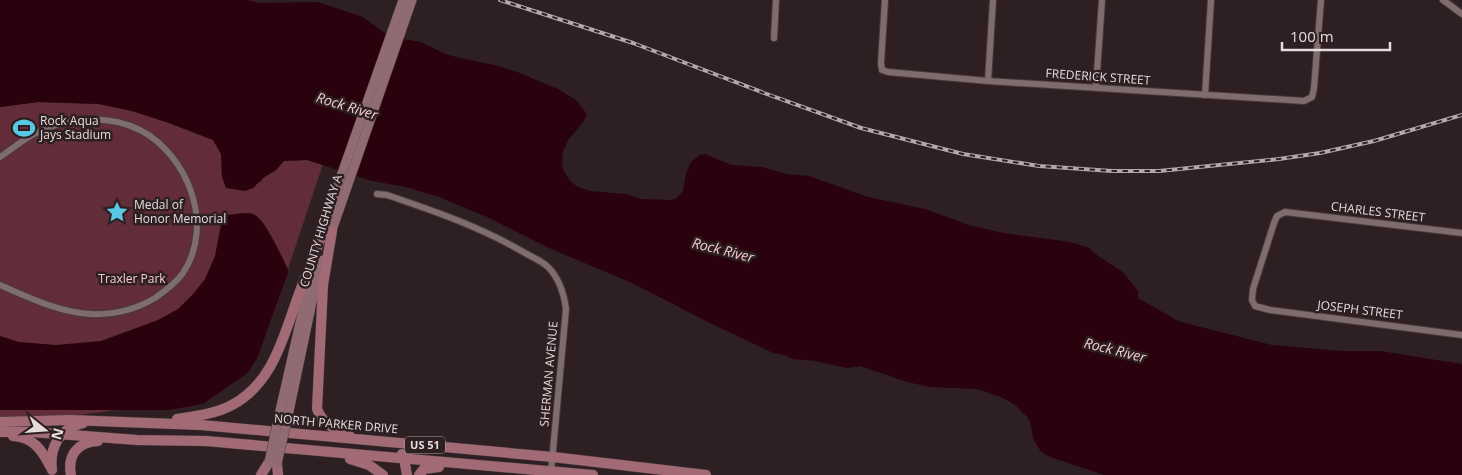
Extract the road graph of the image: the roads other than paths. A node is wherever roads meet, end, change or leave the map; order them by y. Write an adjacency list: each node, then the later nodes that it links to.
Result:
1 (403, 0): 16 (main road, COUNTY HIGHWAY A)
2 (412, 0): 16 (main road, COUNTY HIGHWAY A)
3 (776, 0): 11 (street)
4 (885, 0): 12 (street, FREDERICK STREET)
5 (993, 0): 12 (street)
6 (1102, 0): 13 (street)
7 (1211, 0): 14 (street)
8 (1321, 0): 14 (street, FREDERICK STREET)
9 (1443, 0): 10 (street)
10 (1462, 14)
11 (774, 38)
12 (988, 81): 13 (street, FREDERICK STREET)
13 (1096, 88): 14 (street, FREDERICK STREET)
14 (1204, 95)
15 (0, 158): 21 (street)
16 (343, 183): 18 (main road, COUNTY HIGHWAY A); 20 (main road, COUNTY HIGHWAY A)
17 (377, 194): 34 (street, SHERMAN AVENUE)
18 (332, 231): 24 (main road, COUNTY HIGHWAY A); 30 (main road)
19 (1462, 233): 22 (street, CHARLES STREET)
20 (321, 237): 24 (main road, COUNTY HIGHWAY A); 27 (main road)
21 (0, 285)
22 (1255, 306): 23 (street, JOSEPH STREET)
23 (1462, 335)
24 (284, 415): 36 (main road, COUNTY HIGHWAY A, bridge)
25 (96, 421): 26 (main road, NORTH PARKER DRIVE / US 51); 27 (main road, NORTH PARKER DRIVE / US 51); 29 (main road)
26 (0, 422)
27 (150, 423): 30 (main road, NORTH PARKER DRIVE / US 51)
28 (0, 434): 29 (main road, US 51); 38 (main road)
29 (62, 434): 31 (main road, US 51); 38 (main road)
30 (357, 439): 32 (main road, NORTH PARKER DRIVE / US 51)
31 (137, 440): 33 (main road, US 51); 40 (main road)
32 (389, 442): 34 (main road, NORTH PARKER DRIVE / US 51); 35 (main road)
33 (312, 451): 35 (main road, US 51); 44 (main road)
34 (553, 457): 39 (street, SHERMAN AVENUE); 49 (main road, NORTH PARKER DRIVE / US 51)
35 (404, 458): 37 (main road, US 51); 45 (main road)
36 (273, 463): 41 (main road); 42 (main road, COUNTY HIGHWAY A); 43 (main road)
37 (474, 465): 39 (main road, US 51); 46 (main road)
38 (53, 472)
39 (551, 472): 47 (main road, US 51)
40 (71, 475)
41 (261, 475)
42 (266, 475)
43 (276, 475)
44 (383, 475)
45 (407, 475)
46 (419, 475)
47 (593, 475)
48 (679, 475): 49 (main road, NORTH PARKER DRIVE / US 51)
49 (702, 475)

